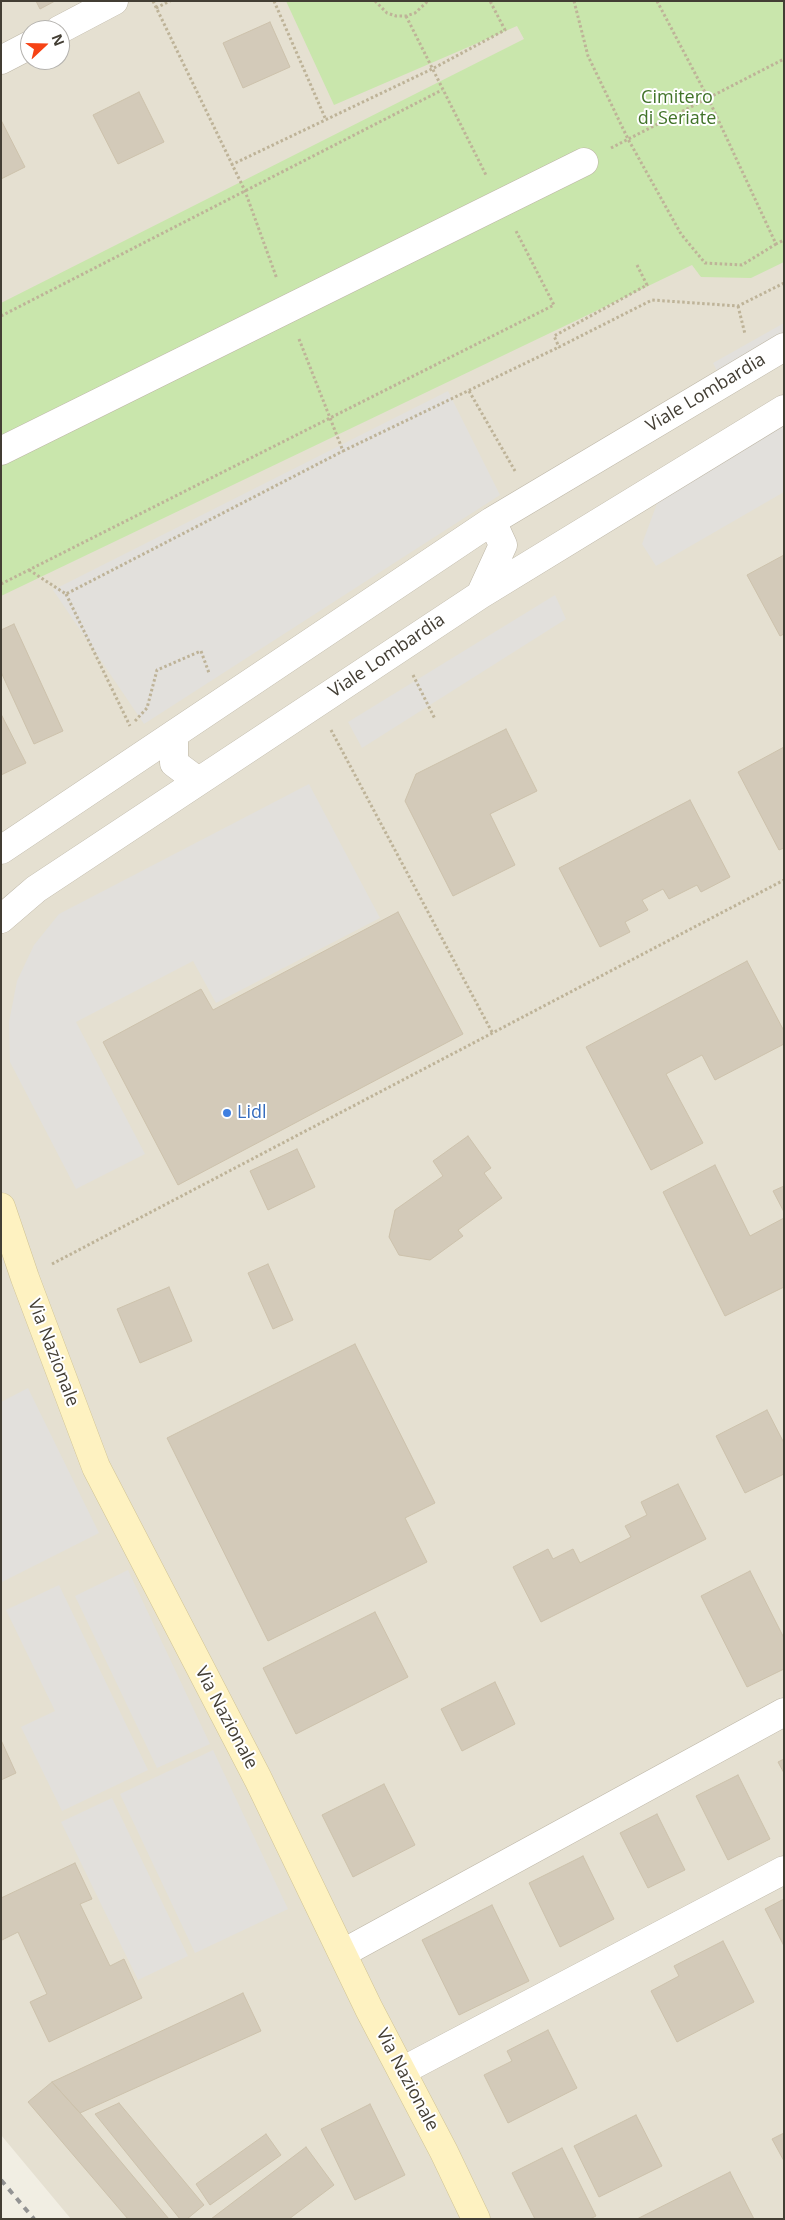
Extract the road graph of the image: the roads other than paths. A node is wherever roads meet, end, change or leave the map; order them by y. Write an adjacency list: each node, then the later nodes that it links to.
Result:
1 (114, 1): 2 (street)
2 (70, 24)
3 (20, 50): 4 (street)
4 (1, 60)
5 (584, 162): 8 (street)
6 (784, 347): 9 (street, Viale Lombardia)
7 (784, 409): 10 (street, Viale Lombardia)
8 (1, 451)
9 (492, 521): 10 (street); 11 (street, Viale Lombardia)
10 (480, 595): 12 (street, Viale Lombardia)
11 (174, 734): 12 (street); 13 (street, Viale Lombardia)
12 (198, 781): 14 (street, Viale Lombardia)
13 (1, 850)
14 (1, 919)
15 (1, 1207): 18 (main road, Via Nazionale)
16 (784, 1712): 18 (street)
17 (784, 1870): 19 (street)
18 (343, 1952): 19 (main road, Via Nazionale)
19 (402, 2071): 20 (main road, Via Nazionale)
20 (476, 2219)

